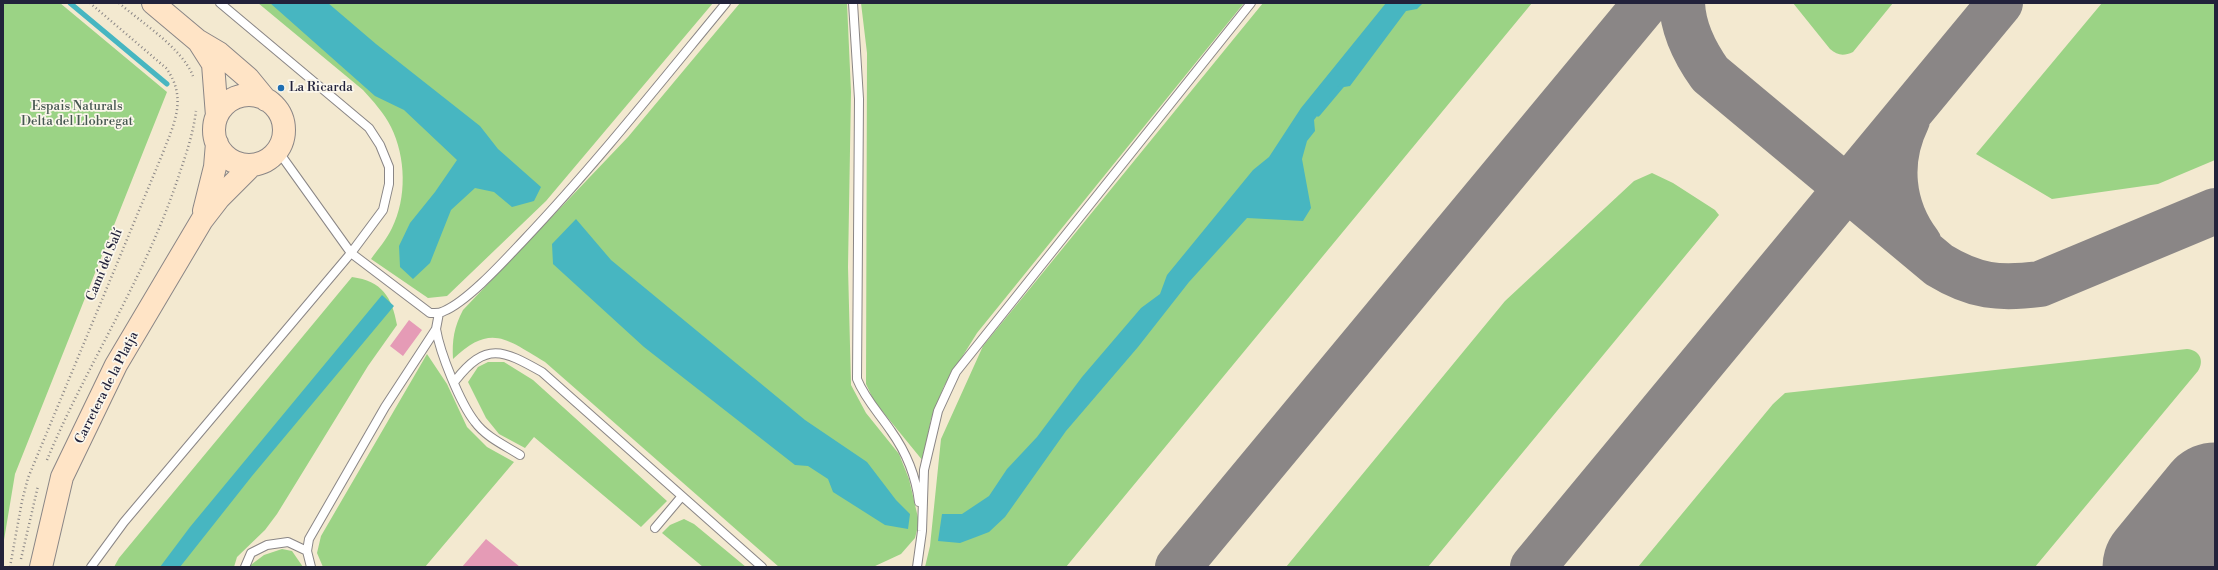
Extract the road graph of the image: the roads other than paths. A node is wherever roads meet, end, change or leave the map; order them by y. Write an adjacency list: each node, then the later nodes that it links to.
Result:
1 (153, 3): 6 (street)
2 (220, 3): 13 (lane)
3 (726, 3): 14 (lane)
4 (853, 3): 20 (lane)
5 (1251, 3): 20 (lane)
6 (197, 40): 7 (street); 8 (street)
7 (266, 100): 8 (street); 10 (street)
8 (217, 116): 9 (street)
9 (217, 143): 11 (street); 12 (street, Carretera de la Platja)
10 (278, 151): 11 (street); 13 (lane)
11 (252, 165): 12 (street, Carretera de la Platja)
12 (202, 220): 22 (street, Carretera de la Platja)
13 (351, 253): 14 (lane); 23 (lane)
14 (439, 313): 15 (lane)
15 (436, 329): 16 (lane); 21 (lane)
16 (455, 381): 17 (lane); 18 (lane)
17 (520, 455)
18 (682, 496): 19 (lane); 26 (lane)
19 (655, 528)
20 (922, 531): 27 (lane)
21 (307, 551): 24 (lane); 25 (lane)
22 (31, 564)
23 (92, 567)
24 (245, 567)
25 (311, 567)
26 (762, 567)
27 (917, 567)

